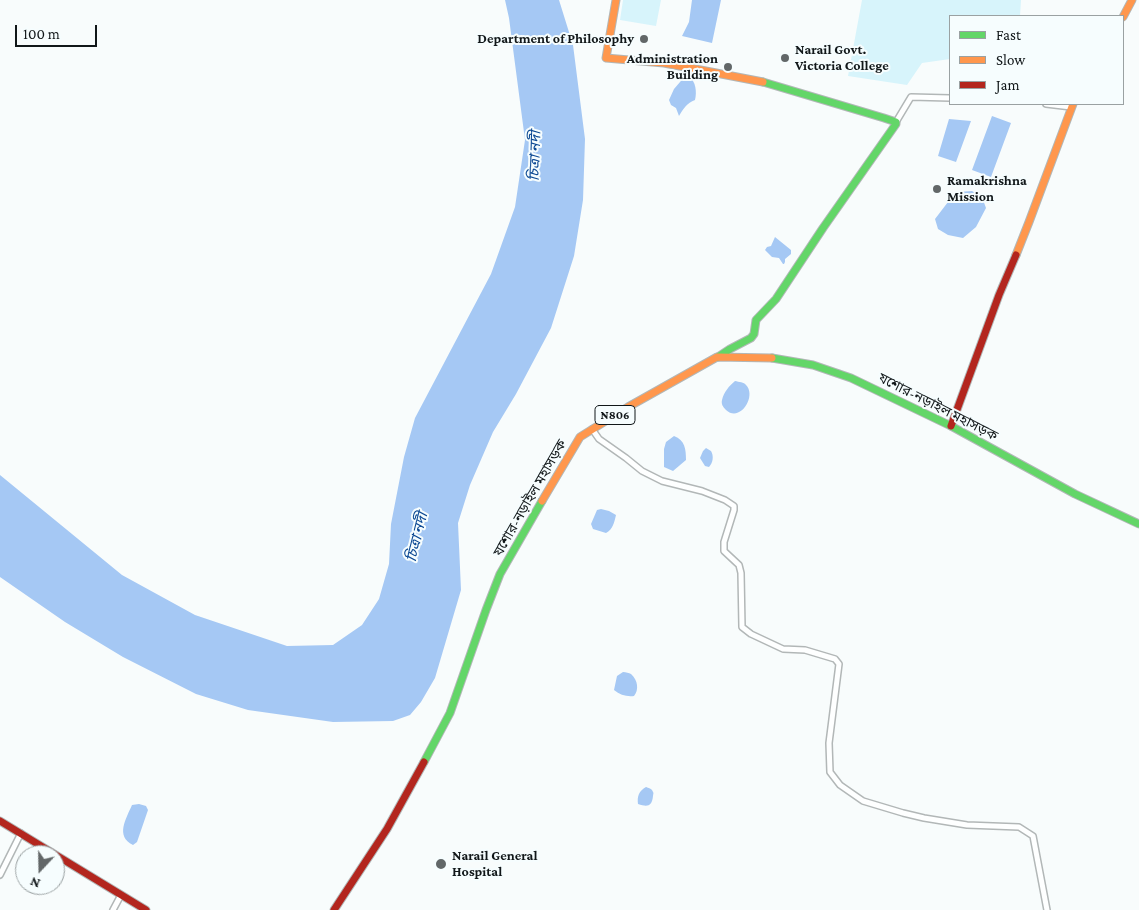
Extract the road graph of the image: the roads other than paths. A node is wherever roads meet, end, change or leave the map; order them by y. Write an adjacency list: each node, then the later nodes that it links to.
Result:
1 (616, 0): 7 (main road)
2 (1132, 0): 3 (main road)
3 (1124, 15)
4 (949, 98): 7 (street)
5 (1059, 105): 6 (street)
6 (1072, 106): 9 (main road)
7 (896, 122): 8 (main road)
8 (717, 358): 9 (main road, যশোর-নড়াইল মহাসড়ক / N806); 10 (main road, যশোর-নড়াইল মহাসড়ক / N806)
9 (951, 426): 11 (main road, যশোর-নড়াইল মহাসড়ক / N806)
10 (592, 429): 18 (main road, যশোর-নড়াইল মহাসড়ক / N806); 19 (street)
11 (1139, 524)
12 (0, 821): 13 (main road)
13 (21, 834): 14 (street); 15 (main road)
14 (0, 875)
15 (121, 895): 16 (street); 17 (main road)
16 (113, 910)
17 (146, 910)
18 (334, 910)
19 (1047, 910)

